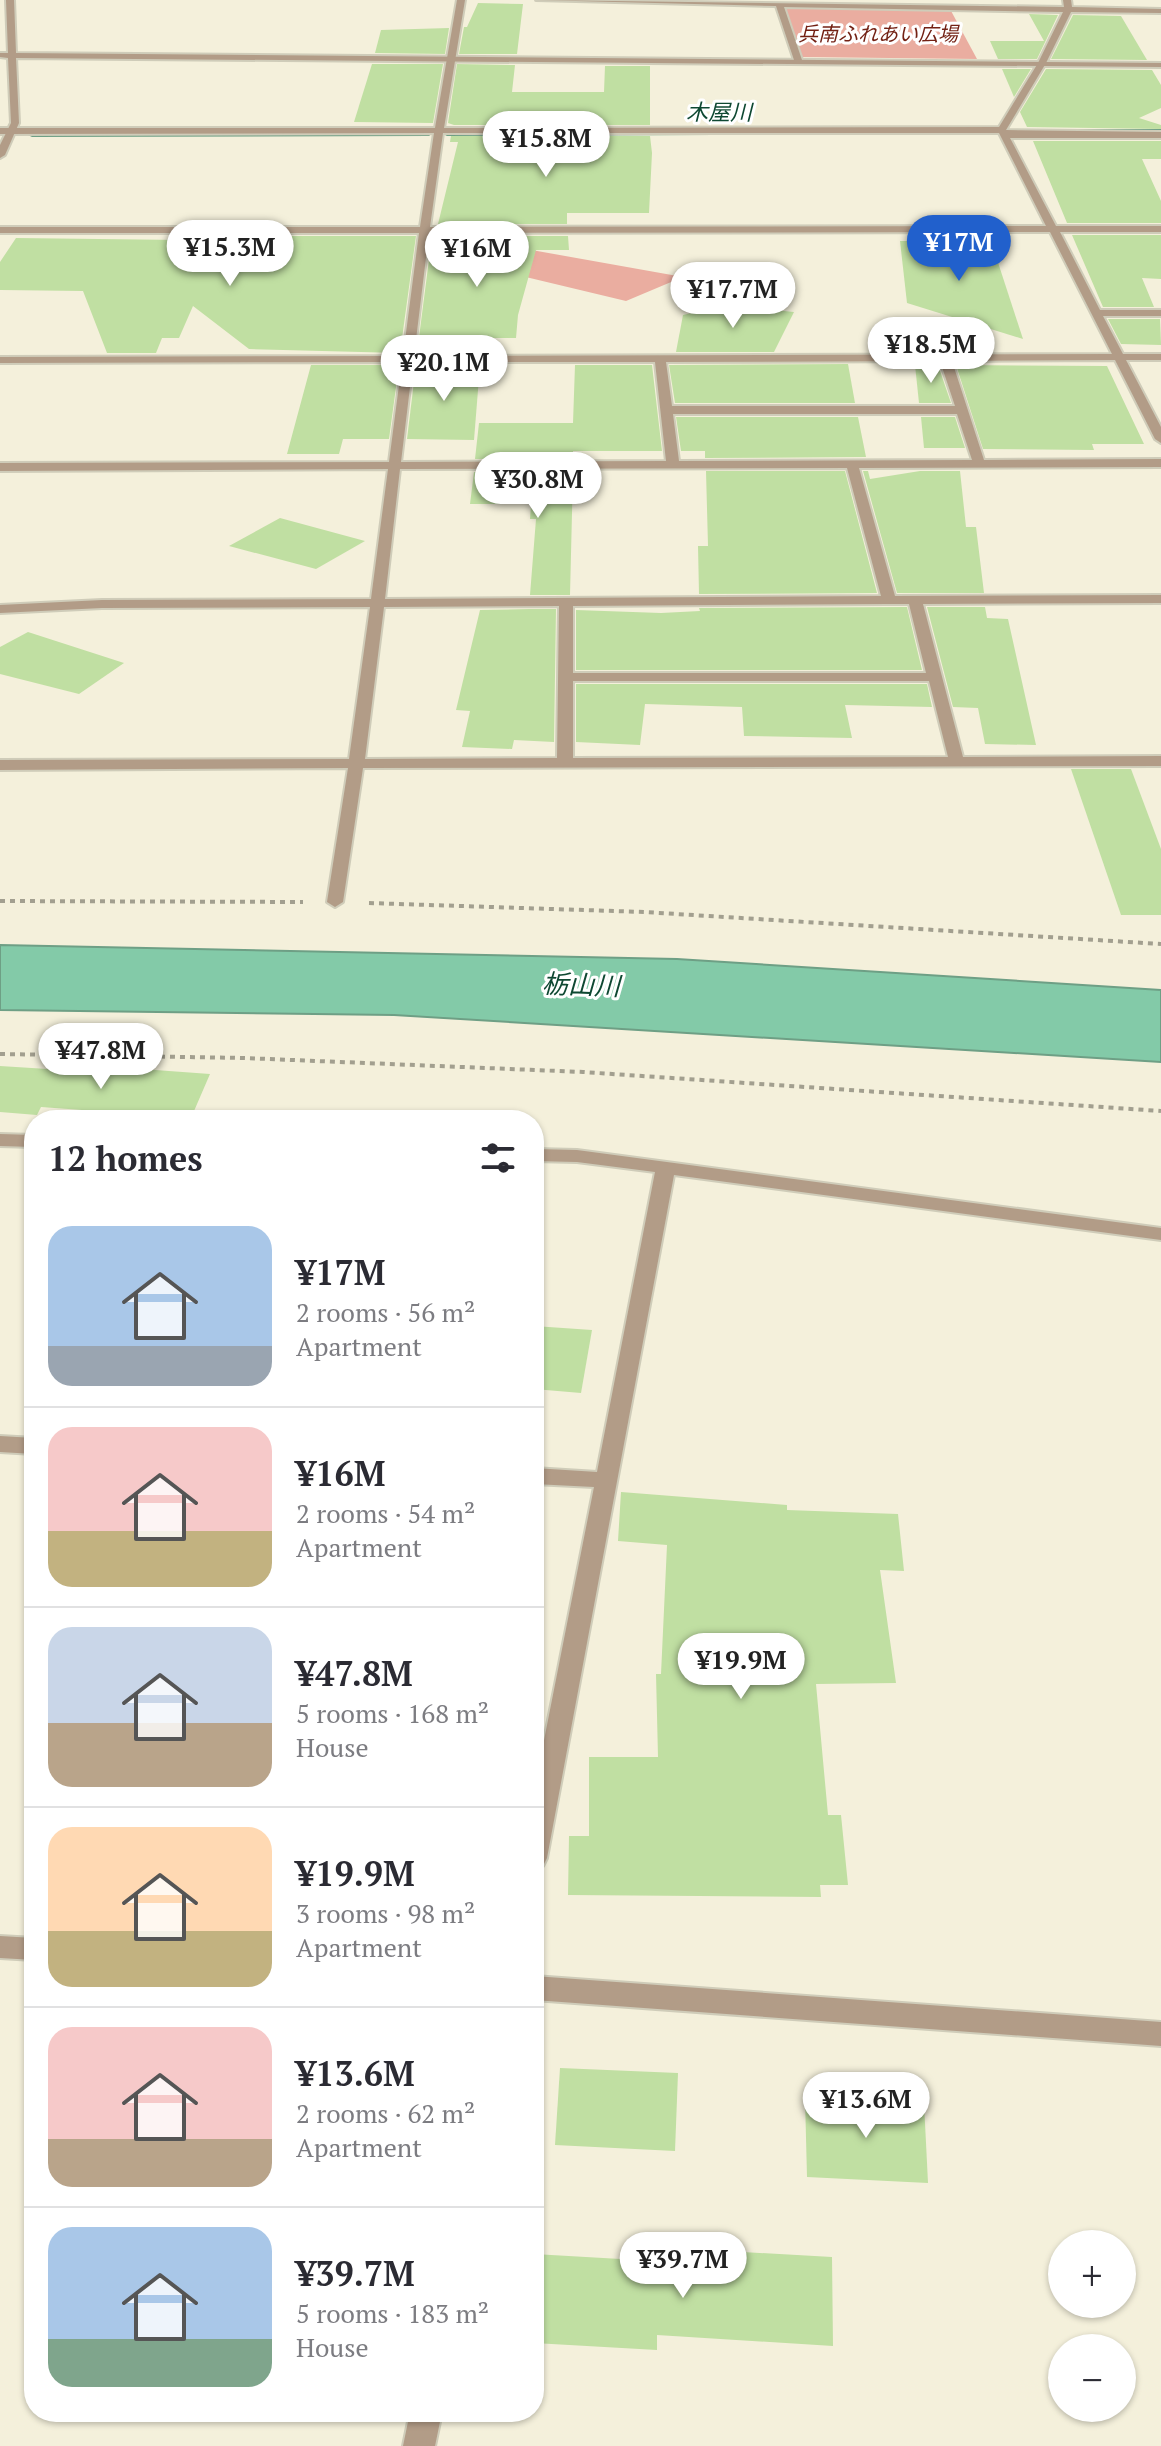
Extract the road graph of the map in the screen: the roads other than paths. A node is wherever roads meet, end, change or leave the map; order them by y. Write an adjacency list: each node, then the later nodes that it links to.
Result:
1 (10, 0): 7 (street)
2 (461, 0): 8 (street)
3 (540, 0): 4 (street)
4 (773, 3): 5 (street); 9 (street)
5 (1068, 5): 6 (street); 10 (street)
6 (1161, 11)
7 (5, 55): 8 (street); 13 (street)
8 (450, 57): 9 (street); 14 (street)
9 (798, 60): 10 (street)
10 (1042, 63): 11 (street); 15 (street)
11 (1161, 65)
12 (0, 131): 13 (street)
13 (12, 131): 14 (street); 17 (street)
14 (440, 131): 15 (street); 21 (street)
15 (1004, 133): 16 (street); 18 (street)
16 (1161, 135)
17 (0, 155)
18 (1052, 229): 19 (street); 21 (street); 22 (street)
19 (1161, 229)
20 (0, 230): 21 (street)
21 (426, 230): 29 (street)
22 (1097, 313): 23 (street); 24 (street)
23 (1161, 313)
24 (1122, 357): 25 (street); 26 (street); 30 (street)
25 (1161, 357)
26 (945, 358): 27 (street); 33 (street)
27 (660, 359): 29 (street); 32 (street)
28 (0, 360): 29 (street)
29 (409, 360): 39 (street)
30 (1146, 408): 31 (street); 34 (street)
31 (1161, 408)
32 (666, 410): 33 (street); 38 (street)
33 (960, 410): 37 (street)
34 (1161, 439)
35 (1161, 463): 37 (street)
36 (852, 464): 37 (street); 38 (street); 42 (street)
37 (979, 464)
38 (673, 465): 39 (street)
39 (396, 466): 40 (street); 45 (street)
40 (0, 467)
41 (1161, 599): 43 (street)
42 (889, 601): 43 (street); 44 (street)
43 (915, 601): 48 (street)
44 (566, 603): 45 (street); 47 (street)
45 (380, 605): 46 (street); 52 (street)
46 (0, 609)
47 (566, 677): 48 (street); 51 (street)
48 (935, 677): 50 (street)
49 (1161, 761): 50 (street)
50 (957, 762): 51 (street)
51 (565, 763): 52 (street)
52 (359, 764): 53 (street); 54 (street)
53 (0, 765)
54 (335, 902)
55 (0, 1140): 56 (street)
56 (24, 1141)
57 (544, 1155): 58 (street)
58 (666, 1168): 59 (street); 63 (street)
59 (1161, 1234)
60 (0, 1444): 61 (street)
61 (24, 1445)
62 (544, 1477): 63 (street)
63 (604, 1480): 64 (street)
64 (544, 1804)
65 (0, 1947): 66 (street)
66 (24, 1948)
67 (544, 1989): 68 (street)
68 (1161, 2034)
69 (424, 2422): 70 (street)
70 (419, 2446)

